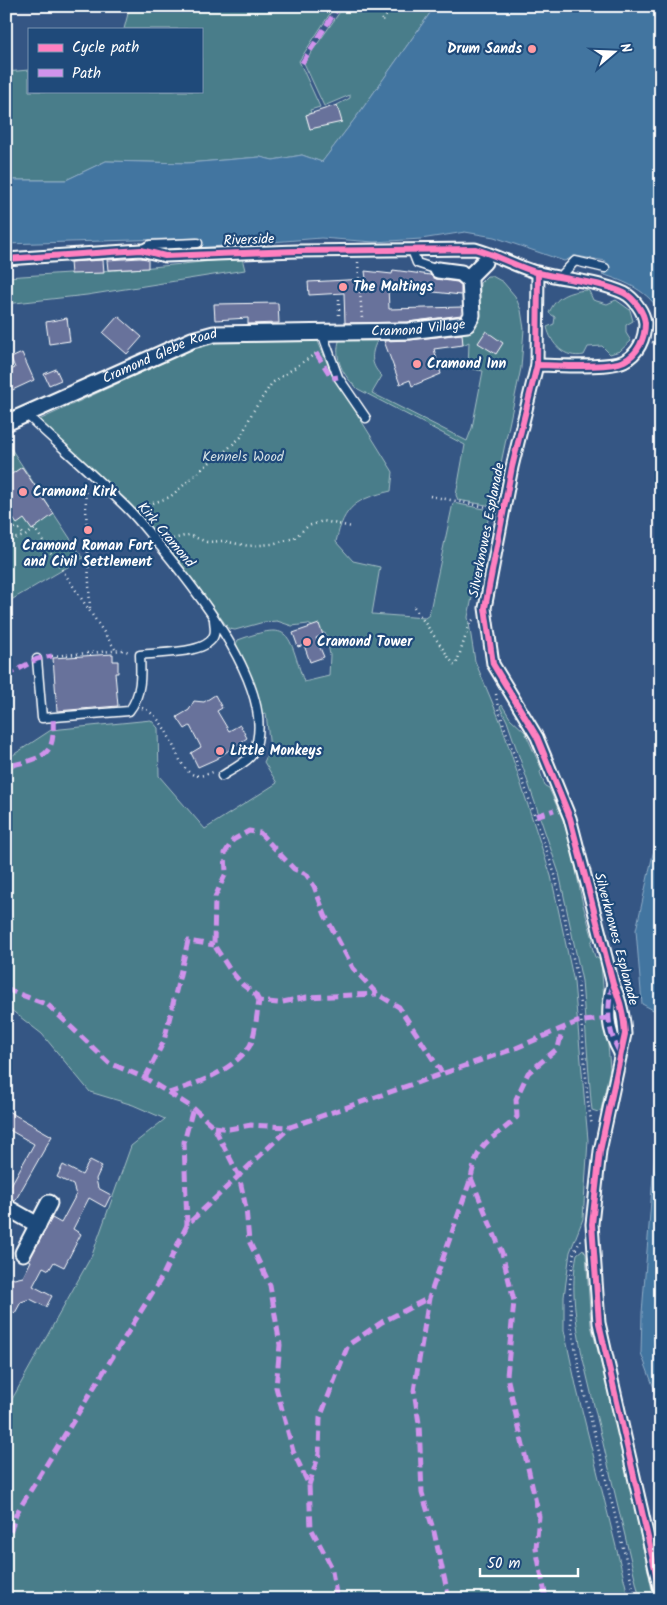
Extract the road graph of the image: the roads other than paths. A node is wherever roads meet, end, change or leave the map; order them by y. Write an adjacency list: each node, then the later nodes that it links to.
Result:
1 (198, 243): 2 (lane)
2 (141, 250): 3 (street, Riverside); 5 (street, Riverside)
3 (412, 250): 4 (street, Riverside); 7 (lane)
4 (488, 258): 8 (street); 10 (street)
5 (6, 259)
6 (605, 268): 9 (lane)
7 (438, 270): 10 (street)
8 (538, 272): 9 (street); 12 (street, Silverknowes Esplanade)
9 (560, 277): 12 (street)
10 (468, 278): 11 (street, Cramond Village)
11 (324, 340): 13 (street, Cramond Glebe Road); 14 (lane)
12 (536, 365): 23 (street, Silverknowes Esplanade)
13 (26, 414): 15 (street, Cramond Glebe Road); 16 (lane, Kirk Cramond)
14 (366, 418)
15 (6, 423)
16 (214, 617): 17 (lane); 18 (lane, Kirk Cramond)
17 (37, 659)
18 (222, 776)
19 (49, 1203): 21 (street)
20 (6, 1208): 21 (street)
21 (38, 1225): 22 (street)
22 (23, 1253)
23 (661, 1595)

